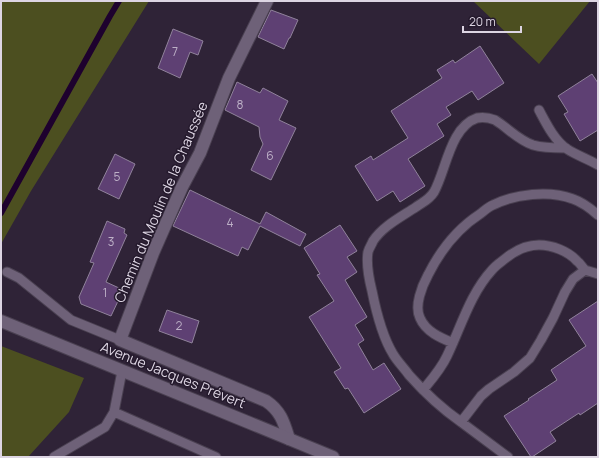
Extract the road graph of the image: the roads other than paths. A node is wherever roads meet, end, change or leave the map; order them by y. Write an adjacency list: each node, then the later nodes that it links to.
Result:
1 (267, 1): 10 (street, Chemin du Moulin de la Chaussée)
2 (538, 110): 3 (lane)
3 (566, 148): 4 (lane); 13 (lane)
4 (598, 165)
5 (598, 215): 11 (lane)
6 (585, 270): 8 (lane); 11 (lane); 15 (lane)
7 (7, 272): 10 (lane)
8 (598, 274)
9 (1, 321): 12 (street, Avenue Jacques Prévert)
10 (120, 340): 16 (street)
11 (453, 343): 13 (lane)
12 (122, 371): 14 (lane); 16 (street, Avenue Jacques Prévert)
13 (423, 390): 15 (lane)
14 (114, 412): 17 (lane); 18 (lane)
15 (461, 422): 20 (lane)
16 (289, 439): 19 (street, Avenue Jacques Prévert)
17 (54, 457)
18 (216, 457)
19 (333, 457)
20 (508, 457)

